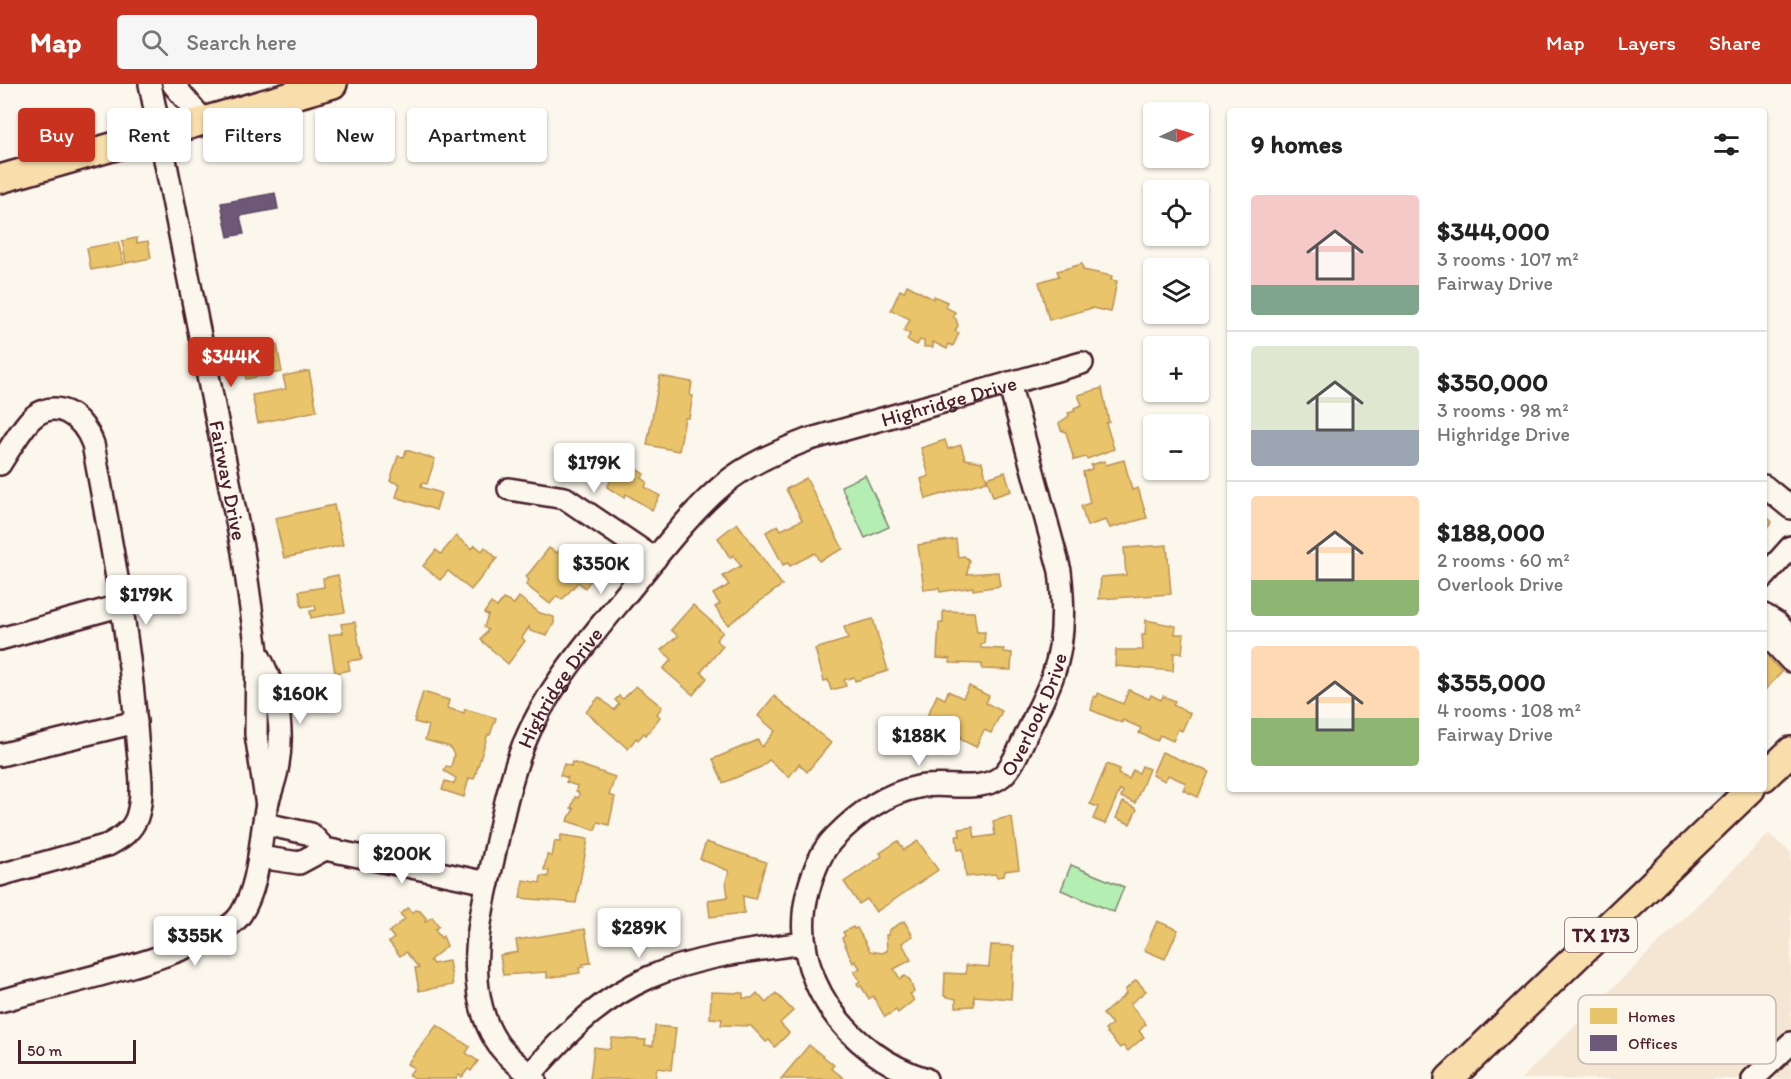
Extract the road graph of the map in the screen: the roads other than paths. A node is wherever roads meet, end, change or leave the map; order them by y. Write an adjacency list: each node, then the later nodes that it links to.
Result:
1 (150, 84): 4 (street, Fairway Drive)
2 (173, 84): 6 (street)
3 (333, 84): 5 (main road)
4 (155, 108)
5 (246, 108)
6 (203, 120): 7 (main road)
7 (191, 124)
8 (107, 148): 10 (main road)
9 (166, 162): 31 (street, Fairway Drive)
10 (0, 179)
11 (1082, 363): 12 (street, Highridge Drive)
12 (1009, 383): 18 (street, Highridge Drive); 36 (street, Overlook Drive)
13 (0, 464): 20 (street)
14 (1767, 488): 16 (street)
15 (509, 489): 18 (street)
16 (1791, 508)
17 (1791, 547): 19 (street)
18 (655, 559): 35 (street, Highridge Drive)
19 (1767, 574)
20 (123, 605): 24 (street); 26 (street)
21 (1767, 617): 23 (street)
22 (1767, 635): 25 (street)
23 (1791, 638)
24 (0, 639)
25 (1791, 661)
26 (136, 722): 28 (street); 34 (street)
27 (1791, 751): 29 (main road)
28 (0, 755)
29 (1767, 774)
30 (1748, 792): 45 (main road, TX 173)
31 (266, 815): 32 (street); 33 (street, Fairway Drive)
32 (325, 849): 33 (street); 35 (street)
33 (259, 857): 37 (street, Fairway Drive)
34 (0, 875)
35 (488, 883): 43 (street, Highridge Drive)
36 (805, 943): 43 (street); 44 (street, Overlook Drive)
37 (26, 994): 38 (street, Fairway Drive); 39 (street)
38 (0, 1001)
39 (0, 1015)
40 (1791, 1043): 41 (street)
41 (1776, 1057)
42 (1769, 1064): 46 (street)
43 (531, 1078)
44 (926, 1079)
45 (1449, 1079)
46 (1753, 1079)

